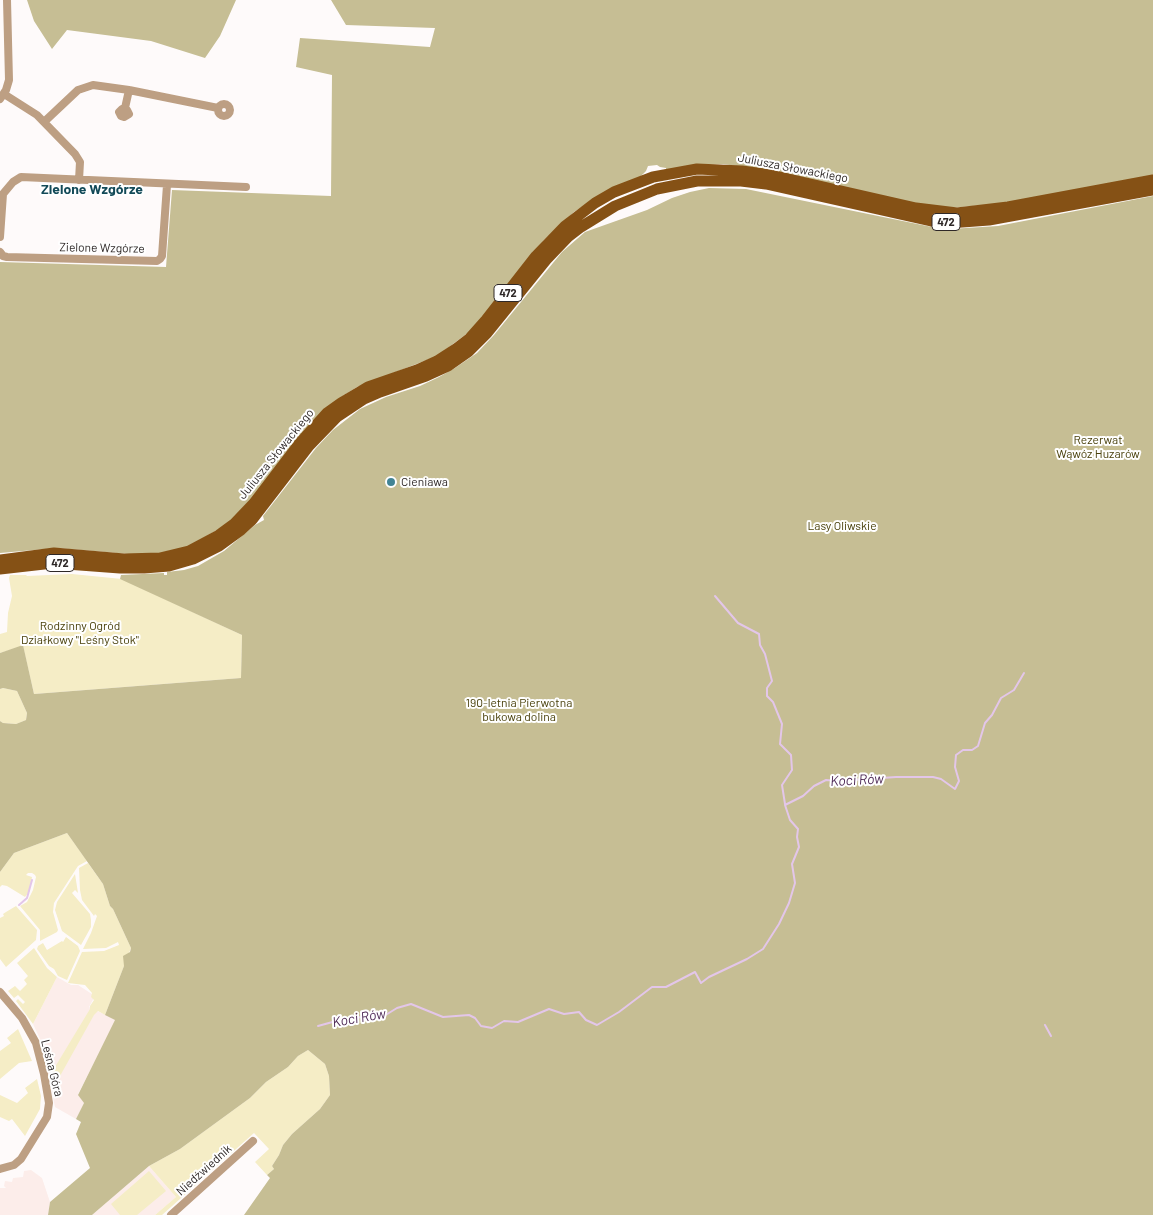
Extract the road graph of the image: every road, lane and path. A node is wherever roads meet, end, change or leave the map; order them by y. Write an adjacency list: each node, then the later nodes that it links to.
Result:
1 (7, 0): 3 (street)
2 (129, 90): 4 (street); 5 (street); 6 (street)
3 (2, 97): 6 (street)
4 (125, 108)
5 (218, 108)
6 (44, 122): 7 (street)
7 (79, 180): 9 (street); 14 (street)
8 (1153, 180): 12 (main road, Juliusza Słowackiego / 472)
9 (167, 185): 10 (street); 15 (street, Zielone Wzgórze)
10 (246, 187)
11 (1153, 190): 12 (main road, Juliusza Słowackiego / 472)
12 (1098, 195): 13 (main road, Juliusza Słowackiego / 472)
13 (1066, 201): 16 (main road, Juliusza Słowackiego / 472); 17 (main road, Juliusza Słowackiego / 472)
14 (0, 237)
15 (0, 252)
16 (0, 560)
17 (0, 569)
18 (0, 992): 20 (street, Leśna Góra)
19 (253, 1141): 21 (street, Niedźwiednik)
20 (0, 1169)
21 (170, 1215)

